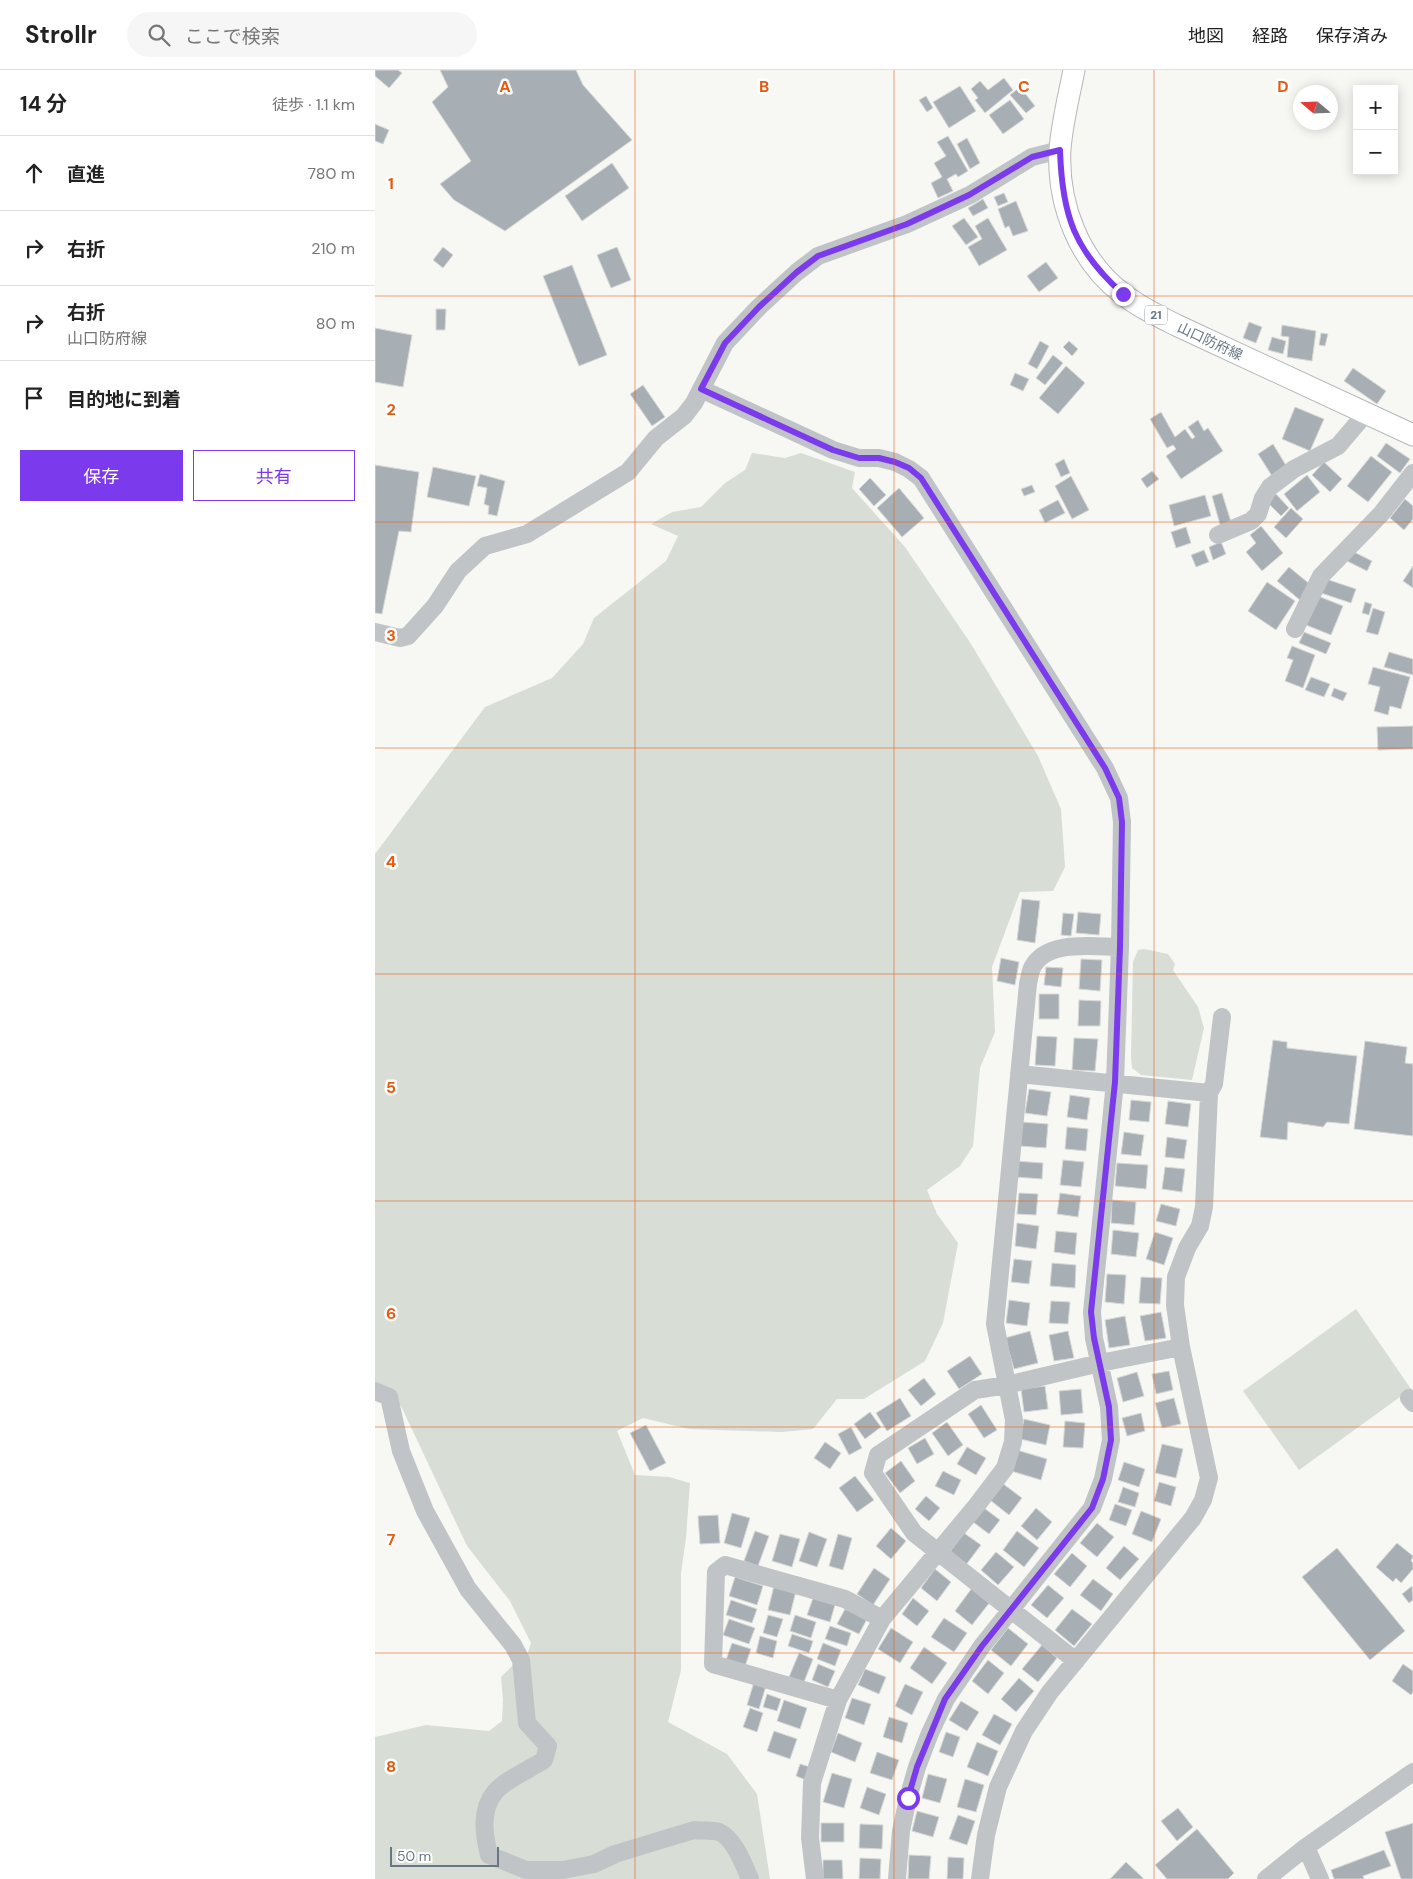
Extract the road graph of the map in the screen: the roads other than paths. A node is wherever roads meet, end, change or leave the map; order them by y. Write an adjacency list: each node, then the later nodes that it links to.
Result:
1 (1074, 70): 2 (main road, 山口防府線 / 21)
2 (1060, 150): 3 (street); 4 (main road, 山口防府線 / 21)
3 (701, 389): 9 (street); 10 (street)
4 (1366, 413): 5 (main road, 山口防府線 / 21); 7 (street)
5 (1413, 435)
6 (1413, 473): 8 (street)
7 (1218, 535)
8 (1295, 629)
9 (375, 632)
10 (1120, 947): 12 (street); 13 (street)
11 (1222, 1017): 14 (street)
12 (1019, 1074): 13 (street); 17 (street)
13 (1115, 1082): 14 (street); 16 (street)
14 (1209, 1092): 15 (street)
15 (1181, 1347): 16 (street); 22 (street)
16 (1099, 1363): 17 (street); 20 (street)
17 (1007, 1385): 19 (street); 19 (street)
18 (375, 1391): 26 (street)
19 (937, 1552): 20 (street); 21 (street)
20 (1010, 1610): 22 (street); 28 (street)
21 (882, 1619): 23 (street); 23 (street)
22 (1075, 1661): 29 (street)
23 (838, 1700): 27 (street)
24 (1413, 1772): 25 (street)
25 (1307, 1848): 30 (street); 31 (street)
26 (749, 1879)
27 (815, 1879)
28 (897, 1879)
29 (980, 1879)
30 (1266, 1879)
31 (1320, 1879)

